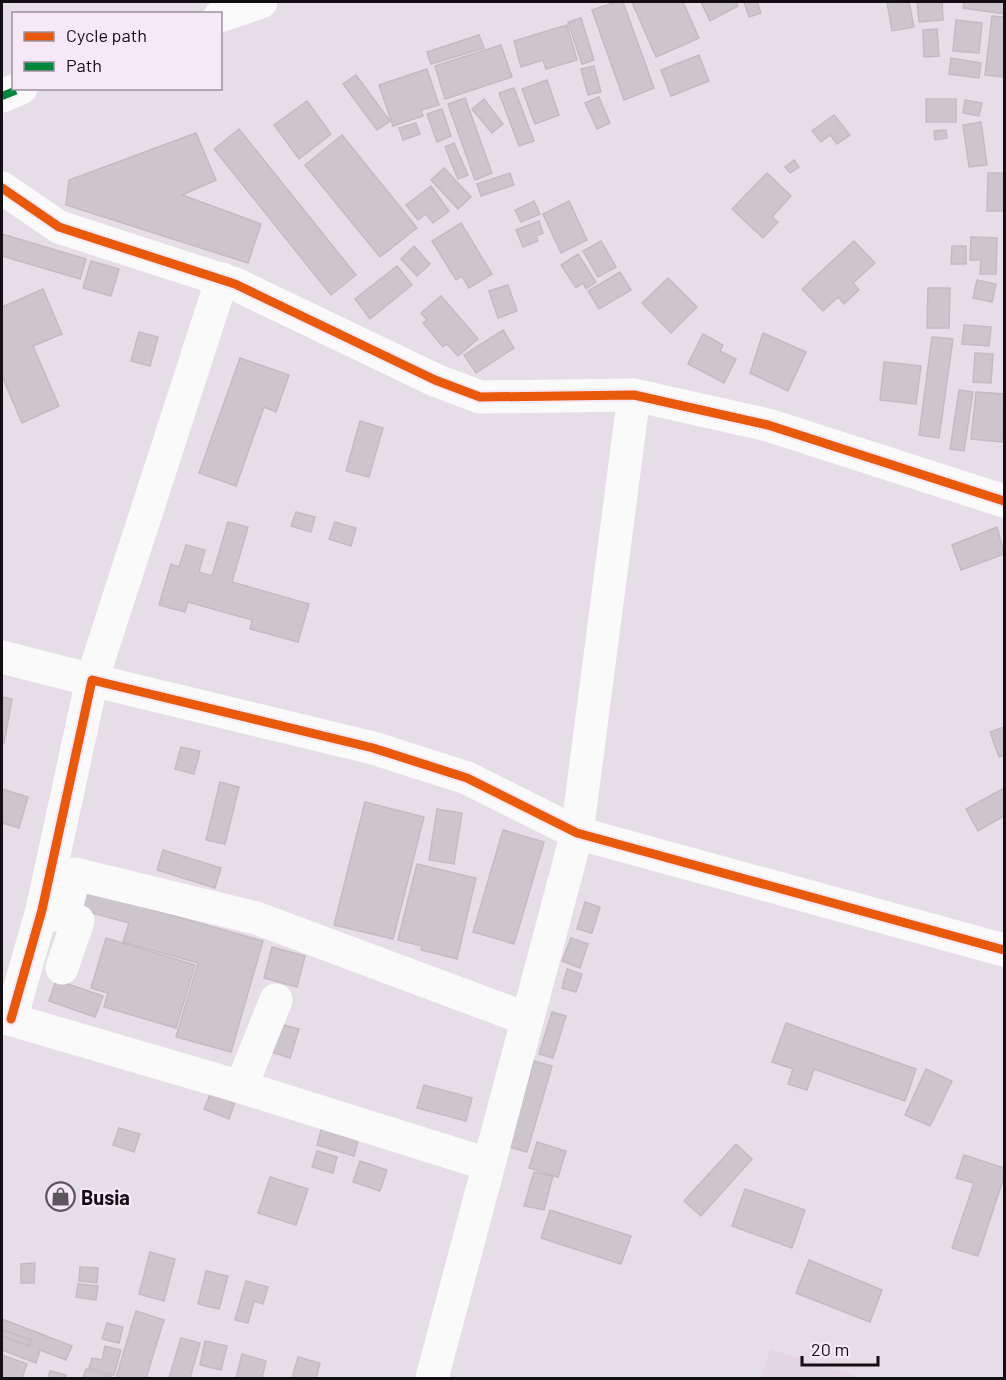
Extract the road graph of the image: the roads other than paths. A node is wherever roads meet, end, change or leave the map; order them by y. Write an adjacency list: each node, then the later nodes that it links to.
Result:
1 (261, 2): 2 (main road)
2 (222, 15)
3 (16, 90): 4 (main road)
4 (2, 96)
5 (2, 188): 6 (main road)
6 (222, 279): 7 (main road); 10 (main road)
7 (634, 395): 8 (main road); 11 (main road)
8 (1005, 501)
9 (2, 657): 10 (main road)
10 (92, 680): 11 (main road); 12 (main road)
11 (577, 833): 13 (main road); 17 (main road)
12 (53, 913): 14 (main road); 16 (main road); 17 (main road)
13 (1005, 950)
14 (62, 968)
15 (276, 1000): 18 (main road)
16 (6, 1018): 18 (main road)
17 (527, 1019): 19 (main road)
18 (242, 1087): 19 (main road)
19 (487, 1164): 20 (main road)
20 (432, 1378)

